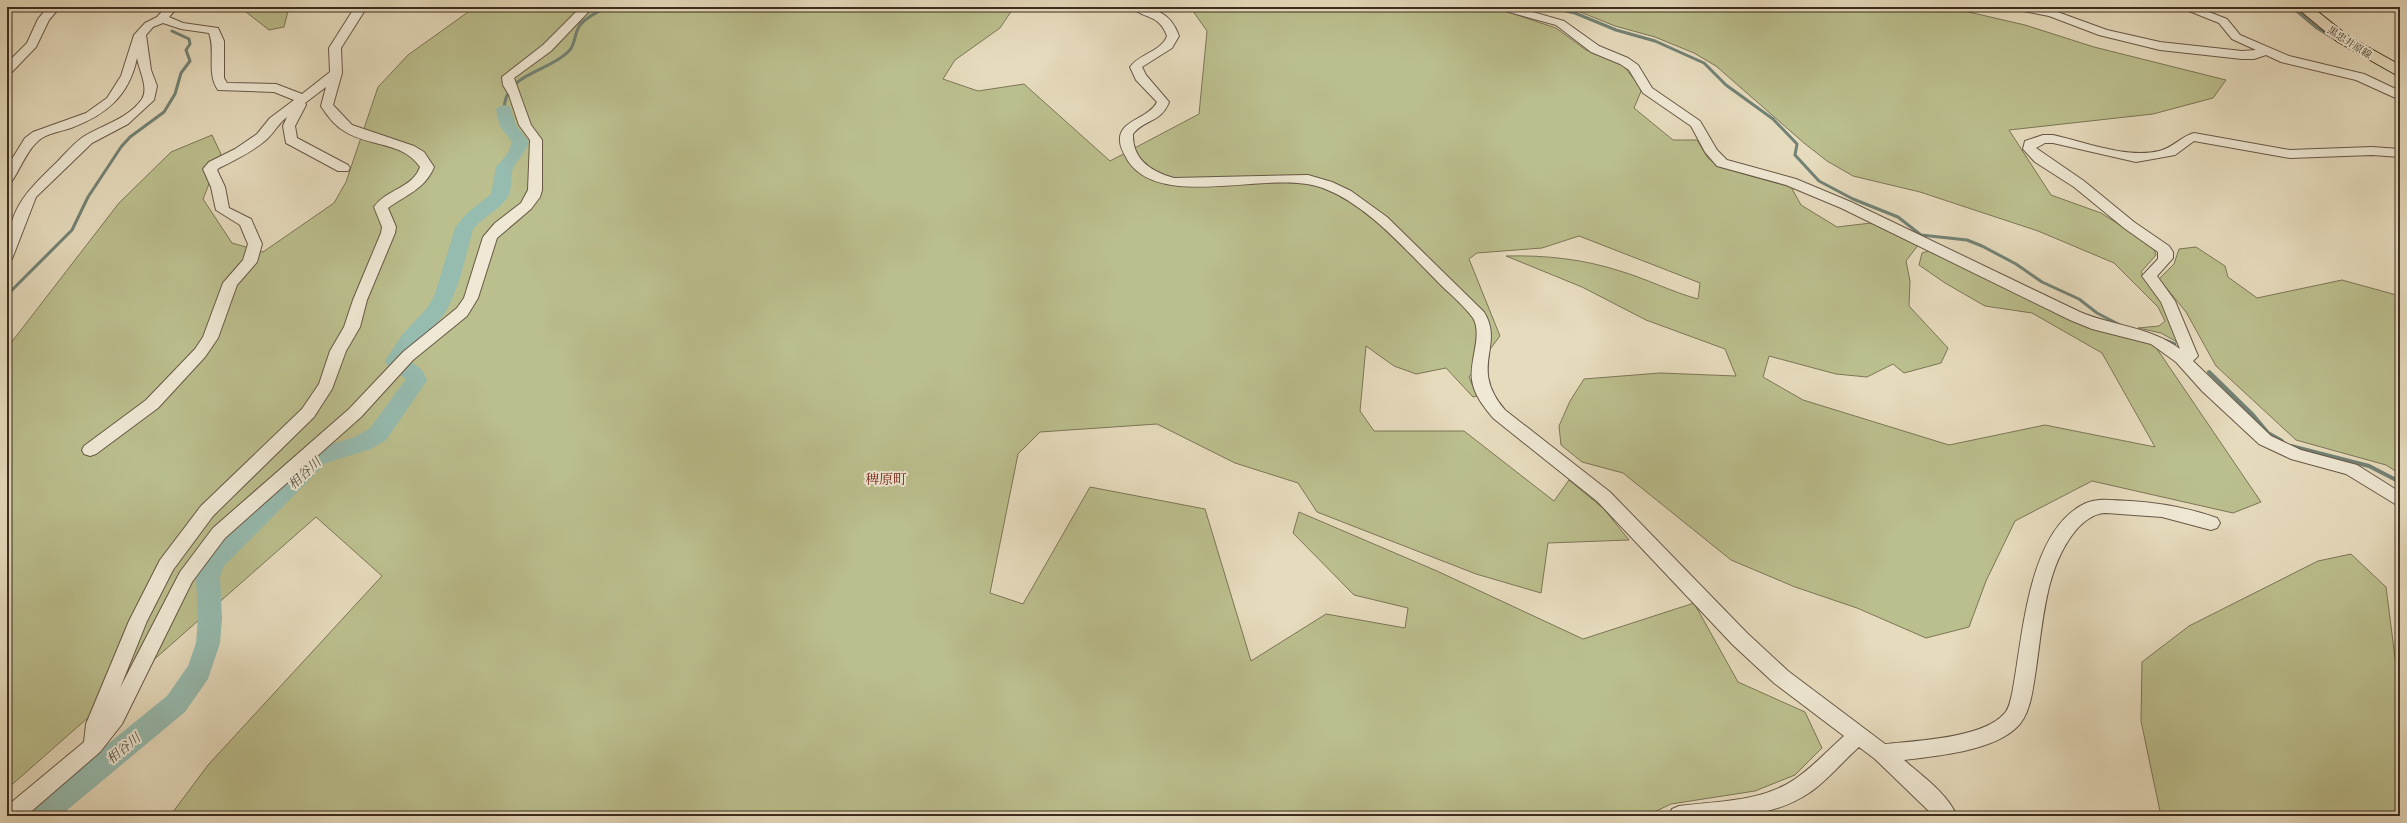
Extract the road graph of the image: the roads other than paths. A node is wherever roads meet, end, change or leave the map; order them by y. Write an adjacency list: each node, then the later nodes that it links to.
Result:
1 (54, 7): 13 (street)
2 (172, 7): 10 (street)
3 (361, 7): 15 (street)
4 (587, 7): 27 (street)
5 (1138, 7): 26 (street)
6 (1502, 7): 22 (street)
7 (2018, 7): 12 (street)
8 (2185, 7): 12 (street)
9 (2303, 7): 14 (main road, 黒忠井原線)
10 (163, 19): 11 (street); 17 (street)
11 (140, 40): 20 (street); 21 (street)
12 (2266, 51): 16 (street)
13 (7, 70)
14 (2400, 72)
15 (336, 73): 17 (street); 27 (street)
16 (2400, 96)
17 (300, 101): 19 (street); 23 (street)
18 (2400, 153): 22 (street)
19 (343, 168)
20 (7, 178)
21 (7, 256)
22 (2181, 358): 24 (street)
23 (90, 450)
24 (2400, 500)
25 (2211, 523): 28 (street)
26 (1859, 735): 28 (street); 30 (street)
27 (93, 746): 29 (street)
28 (1882, 753): 31 (street)
29 (10, 816)
30 (1679, 816)
31 (1947, 816)

